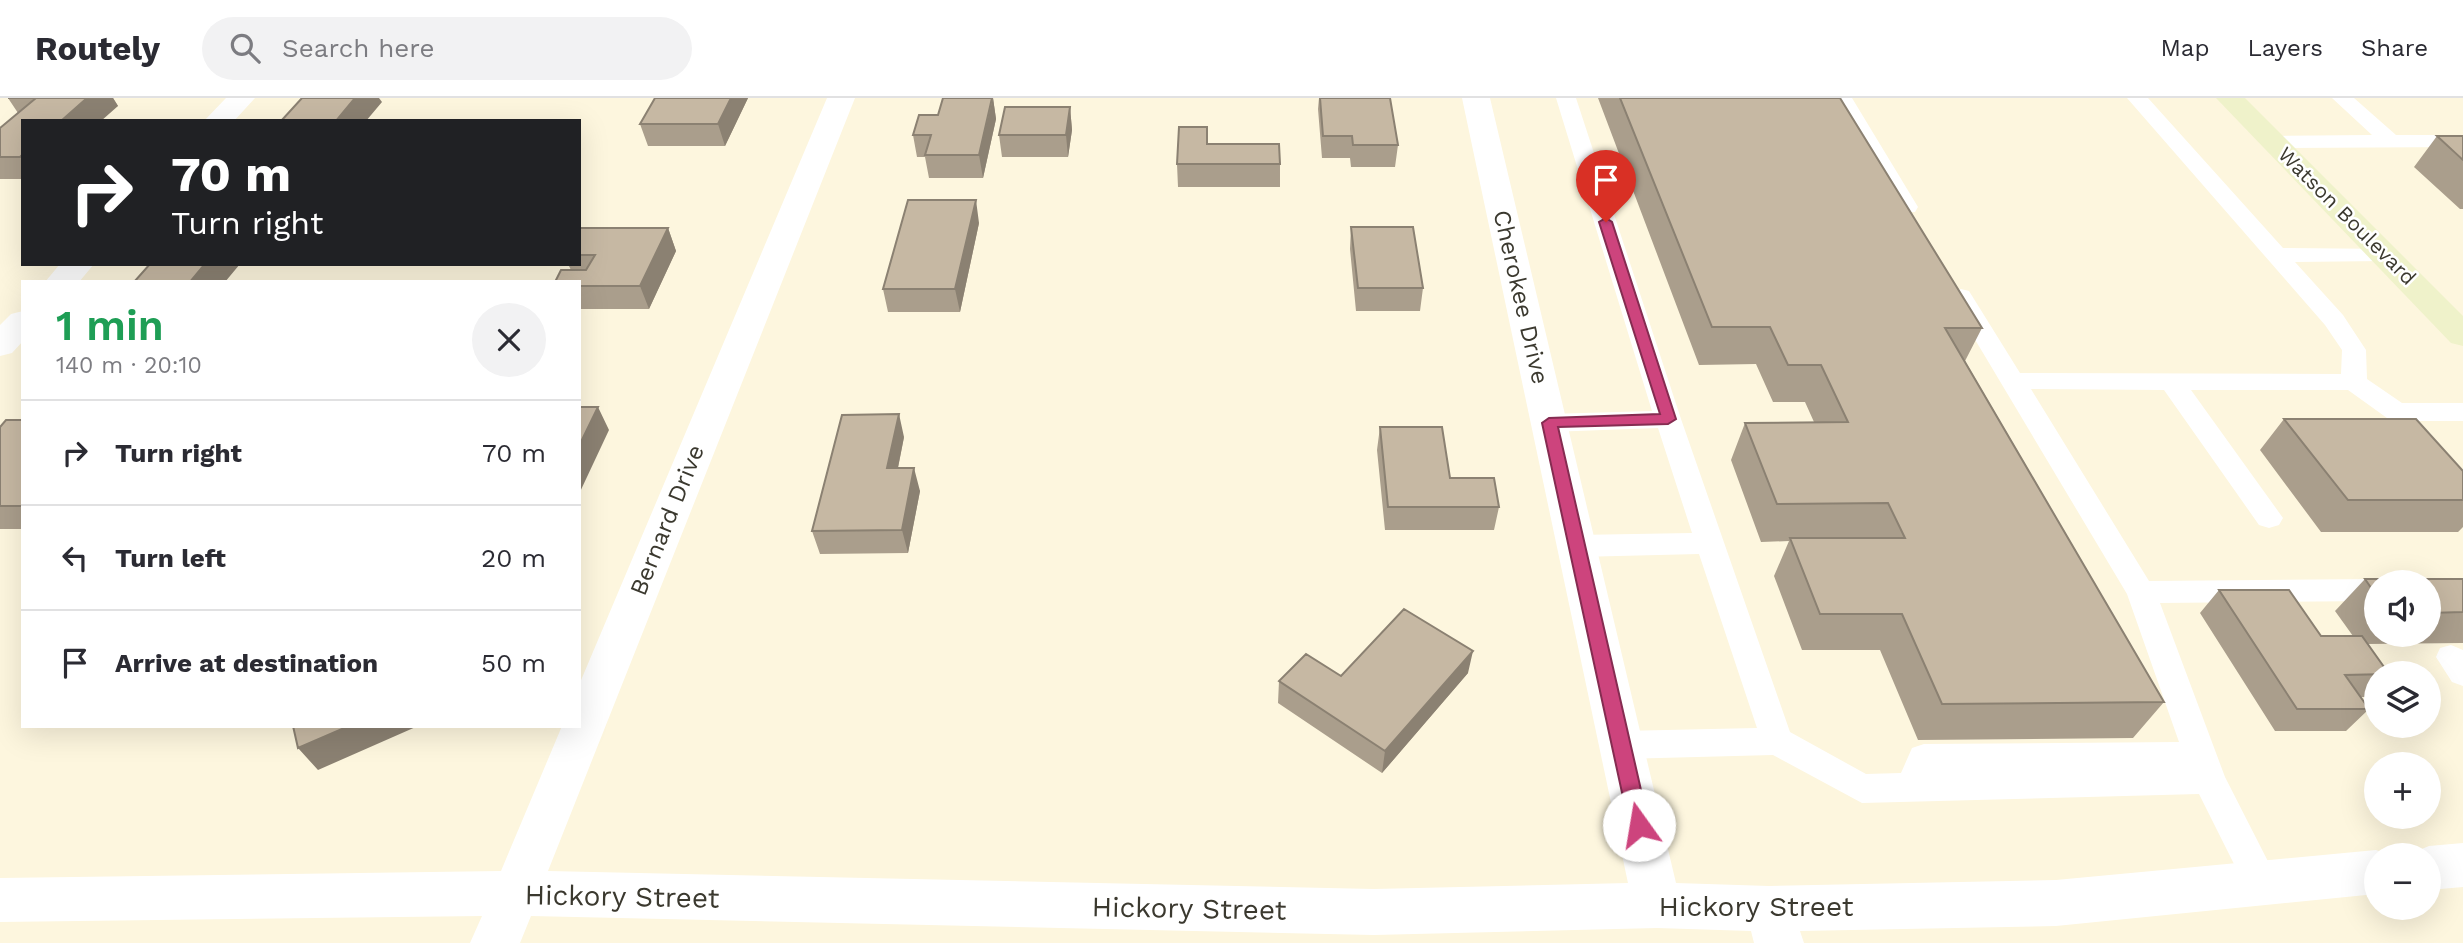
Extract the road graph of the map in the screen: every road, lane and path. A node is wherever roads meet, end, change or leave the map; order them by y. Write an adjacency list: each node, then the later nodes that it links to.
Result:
1 (241, 98): 9 (street)
2 (841, 98): 42 (street, Bernard Drive)
3 (1476, 98): 28 (street, Cherokee Drive)
4 (1566, 98): 27 (lane)
5 (1842, 98): 13 (lane)
6 (2137, 98): 15 (lane)
7 (2230, 98): 12 (main road, Watson Boulevard)
8 (2342, 98): 10 (lane)
9 (221, 119)
10 (2390, 141): 11 (lane); 12 (lane)
11 (2463, 141)
12 (2273, 142): 14 (main road, Watson Boulevard)
13 (1917, 223)
14 (2384, 254): 15 (lane); 20 (main road, Watson Boulevard)
15 (2277, 255): 24 (lane)
16 (76, 266): 18 (street)
17 (1950, 277): 22 (lane)
18 (63, 280)
19 (21, 323): 21 (street)
20 (2463, 335)
21 (0, 345)
22 (2013, 381): 23 (lane); 34 (lane)
23 (2171, 381): 24 (lane); 30 (lane)
24 (2354, 382): 25 (lane)
25 (2396, 412): 26 (lane); 29 (lane)
26 (2463, 412)
27 (1668, 419): 28 (lane); 31 (lane)
28 (1549, 423): 32 (street, Cherokee Drive)
29 (2463, 488)
30 (2269, 518)
31 (1710, 543): 32 (lane); 35 (lane)
32 (1577, 546): 36 (street, Cherokee Drive)
33 (2364, 590): 34 (lane)
34 (2141, 592): 37 (lane)
35 (1777, 741): 36 (lane); 37 (lane)
36 (1621, 745): 44 (street, Cherokee Drive)
37 (2205, 767): 41 (lane)
38 (2463, 865): 39 (street)
39 (2441, 867)
40 (2364, 873): 41 (street, Hickory Street)
41 (2260, 881): 45 (street, Hickory Street)
42 (514, 893): 43 (street, Hickory Street); 46 (street, Hickory Street); 47 (street, Bernard Drive)
43 (0, 900)
44 (1657, 905): 45 (street, Hickory Street); 46 (street, Hickory Street)
45 (1774, 926)
46 (1375, 928)
47 (495, 943)

